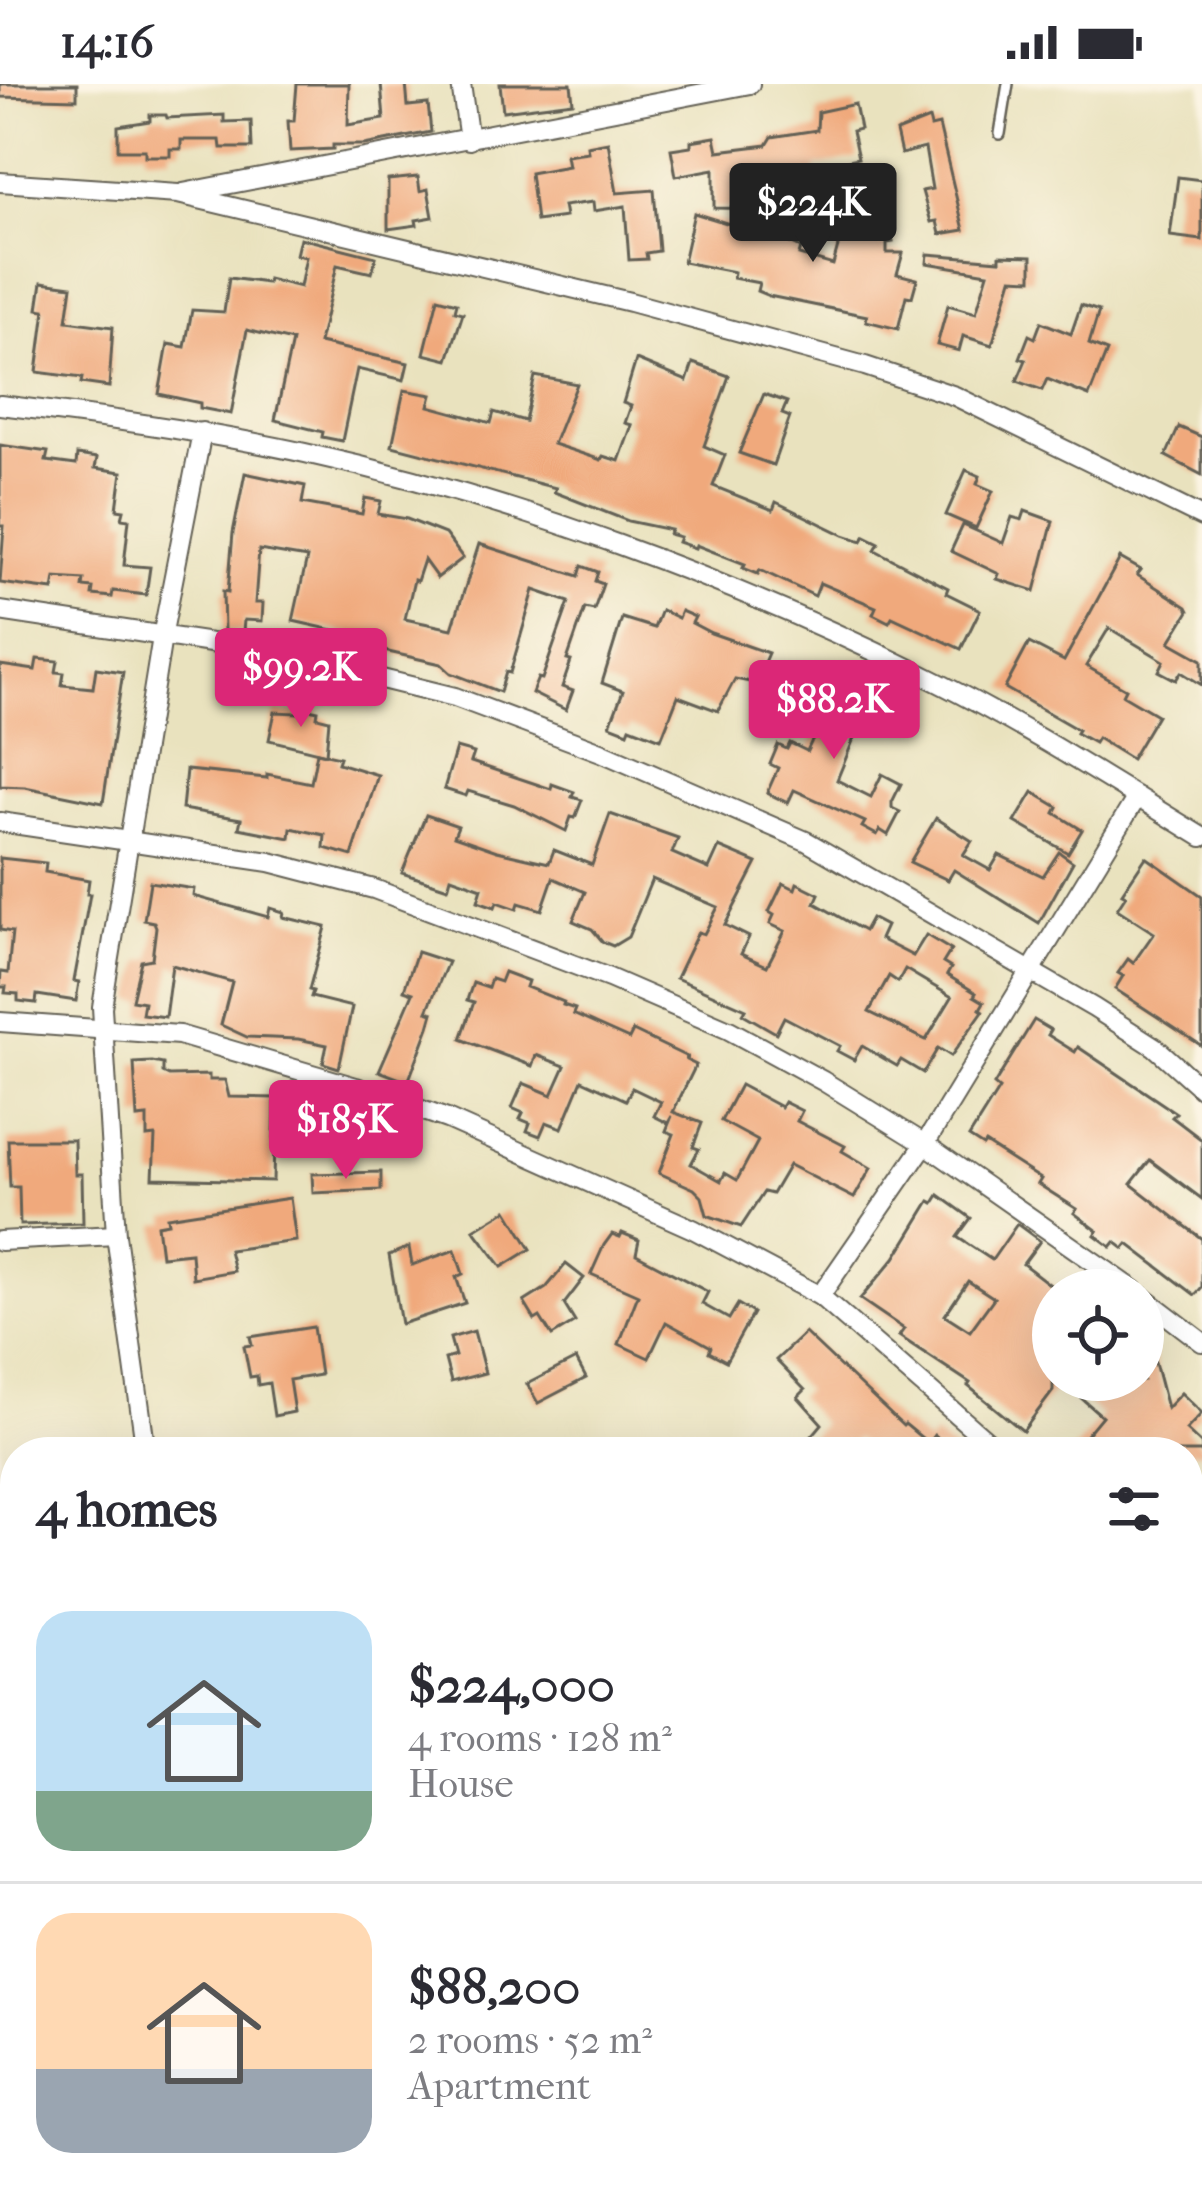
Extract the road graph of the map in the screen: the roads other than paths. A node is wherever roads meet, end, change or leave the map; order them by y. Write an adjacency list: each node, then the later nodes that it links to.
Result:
1 (461, 84): 5 (street)
2 (750, 84): 5 (street)
3 (1008, 84): 4 (lane)
4 (1000, 134)
5 (469, 140): 7 (street)
6 (0, 182): 7 (street)
7 (178, 194): 10 (street)
8 (0, 405): 9 (street)
9 (202, 432): 12 (street); 13 (street)
10 (1202, 518)
11 (0, 611): 12 (street)
12 (162, 637): 16 (street); 17 (street)
13 (1138, 797): 15 (street); 17 (street)
14 (0, 822): 16 (street)
15 (1202, 837)
16 (129, 839): 19 (street); 21 (street)
17 (1029, 970): 20 (street); 21 (street)
18 (0, 1022): 19 (street)
19 (100, 1029): 22 (street); 25 (street)
20 (1202, 1089)
21 (925, 1144): 24 (street); 25 (street)
22 (116, 1235): 23 (street); 28 (street)
23 (0, 1241)
24 (1103, 1269)
25 (820, 1296): 29 (street)
26 (1164, 1313): 27 (street)
27 (1202, 1342)
28 (144, 1437)
29 (983, 1437)

